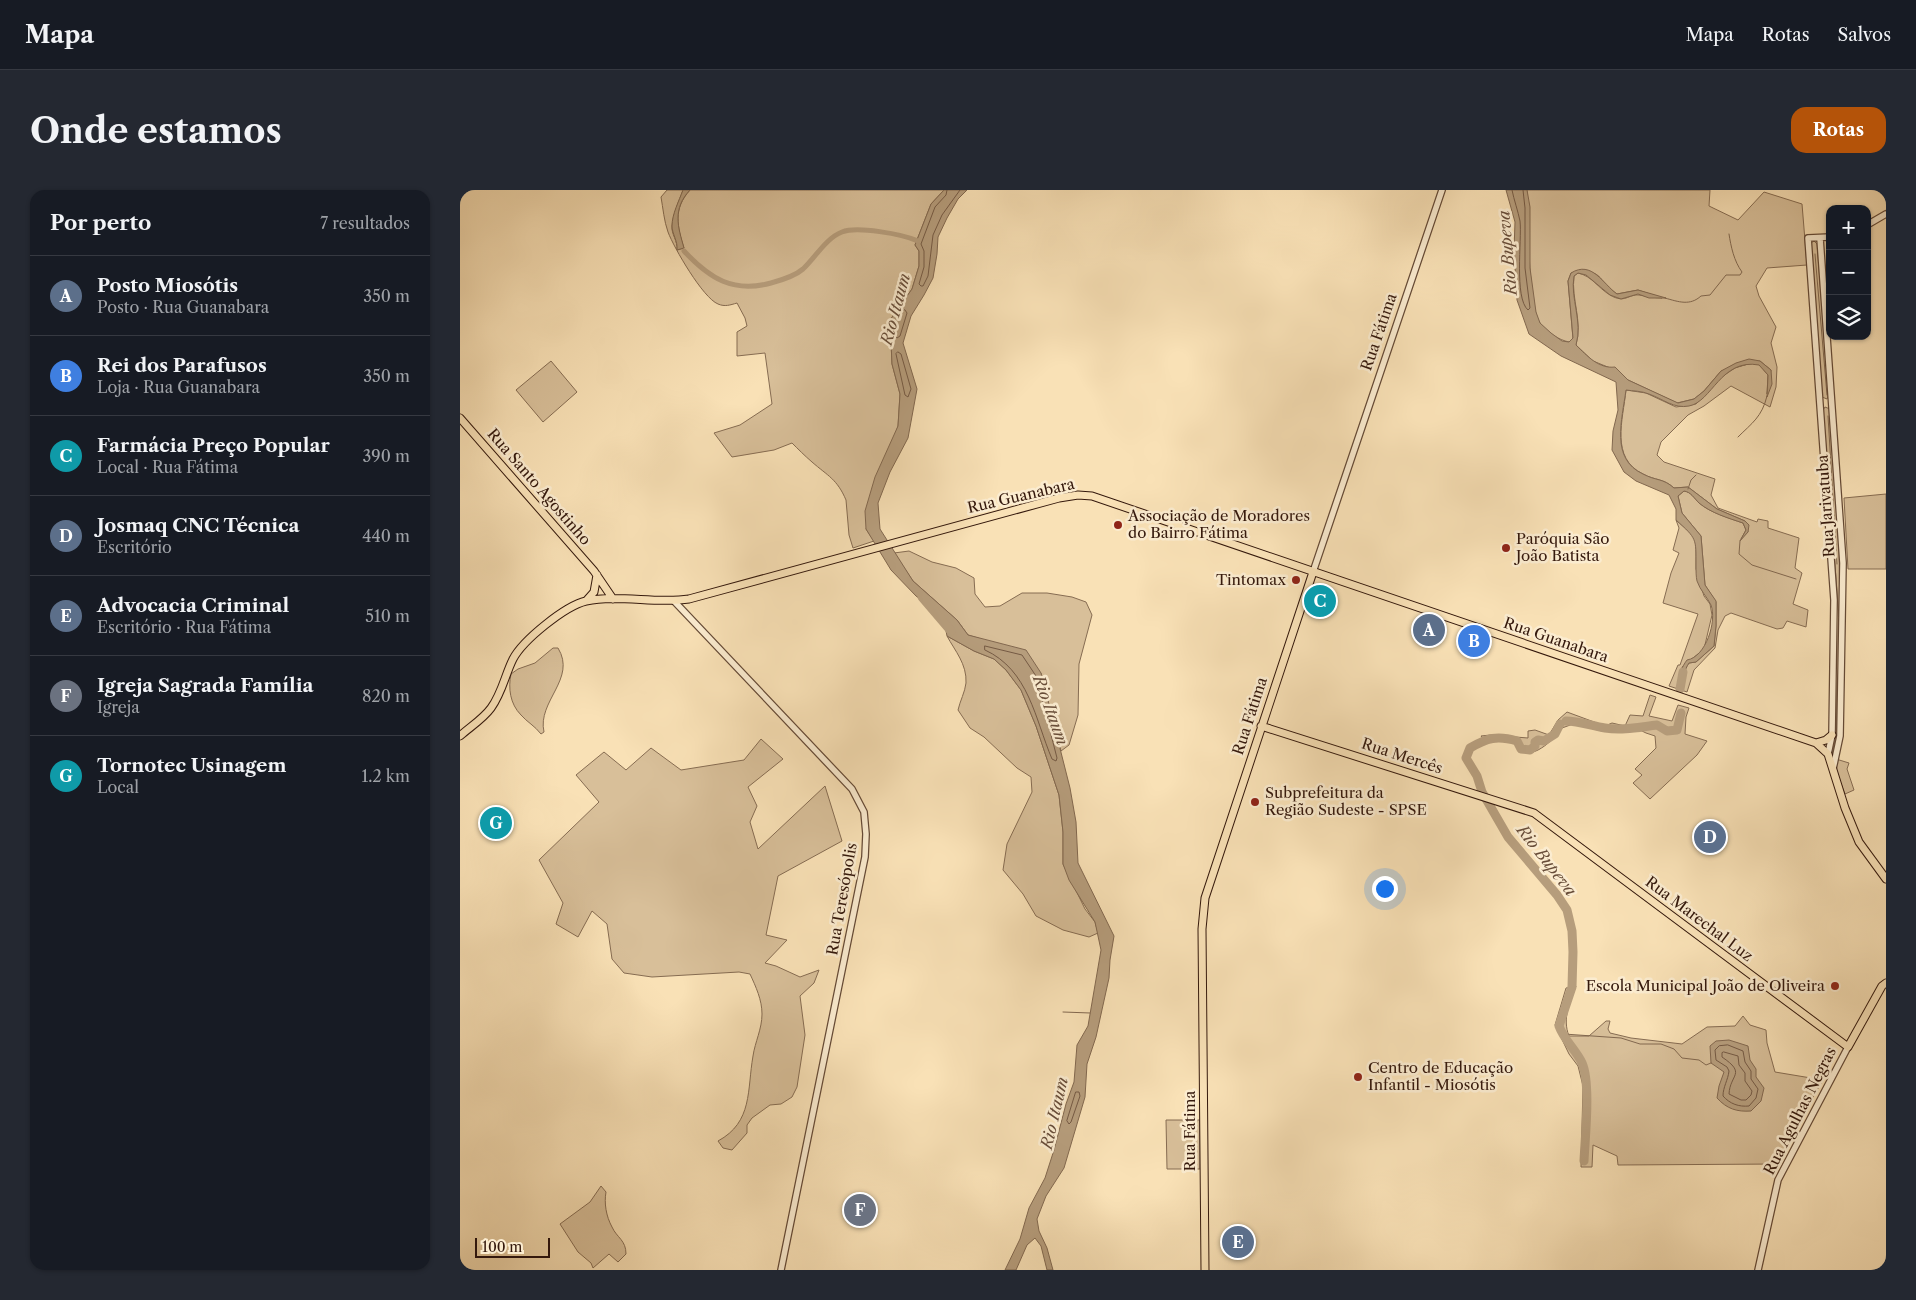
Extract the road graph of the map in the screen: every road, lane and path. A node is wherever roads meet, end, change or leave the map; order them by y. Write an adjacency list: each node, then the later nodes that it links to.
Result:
1 (1442, 190): 7 (street, Rua Fátima)
2 (1886, 214): 3 (street)
3 (1871, 223)
4 (1826, 237): 5 (street)
5 (1820, 238): 13 (street, Rua Jarivatuba); 17 (street, Rua Jarivatuba)
6 (460, 418): 8 (main road, Rua Santo Agostinho)
7 (1313, 572): 11 (main road, Rua Guanabara); 12 (main road, Rua Fátima); 15 (main road, Rua Guanabara)
8 (597, 575): 9 (main road, Rua Santo Agostinho); 10 (main road)
9 (613, 600): 10 (main road, Rua Guanabara); 11 (main road, Rua Guanabara)
10 (586, 601): 14 (main road, Rua Guanabara)
11 (674, 601): 23 (street, Rua Teresópolis)
12 (1261, 726): 18 (main road, Rua Mercês); 24 (main road, Rua Fátima)
13 (1832, 735): 15 (main road); 16 (street, Rua Jarivatuba)
14 (460, 736)
15 (1816, 743): 16 (main road, Rua Guanabara)
16 (1828, 754): 17 (main road, Rua Jarivatuba)
17 (1833, 772): 19 (main road, Rua Jarivatuba)
18 (1534, 813): 22 (main road, Rua Marechal Luz)
19 (1886, 879)
20 (1886, 978): 21 (main road, Rua Agulhas Negras)
21 (1885, 987): 22 (main road, Rua Agulhas Negras)
22 (1848, 1047): 25 (street, Rua Agulhas Negras)
23 (781, 1270)
24 (1205, 1270)
25 (1758, 1270)

